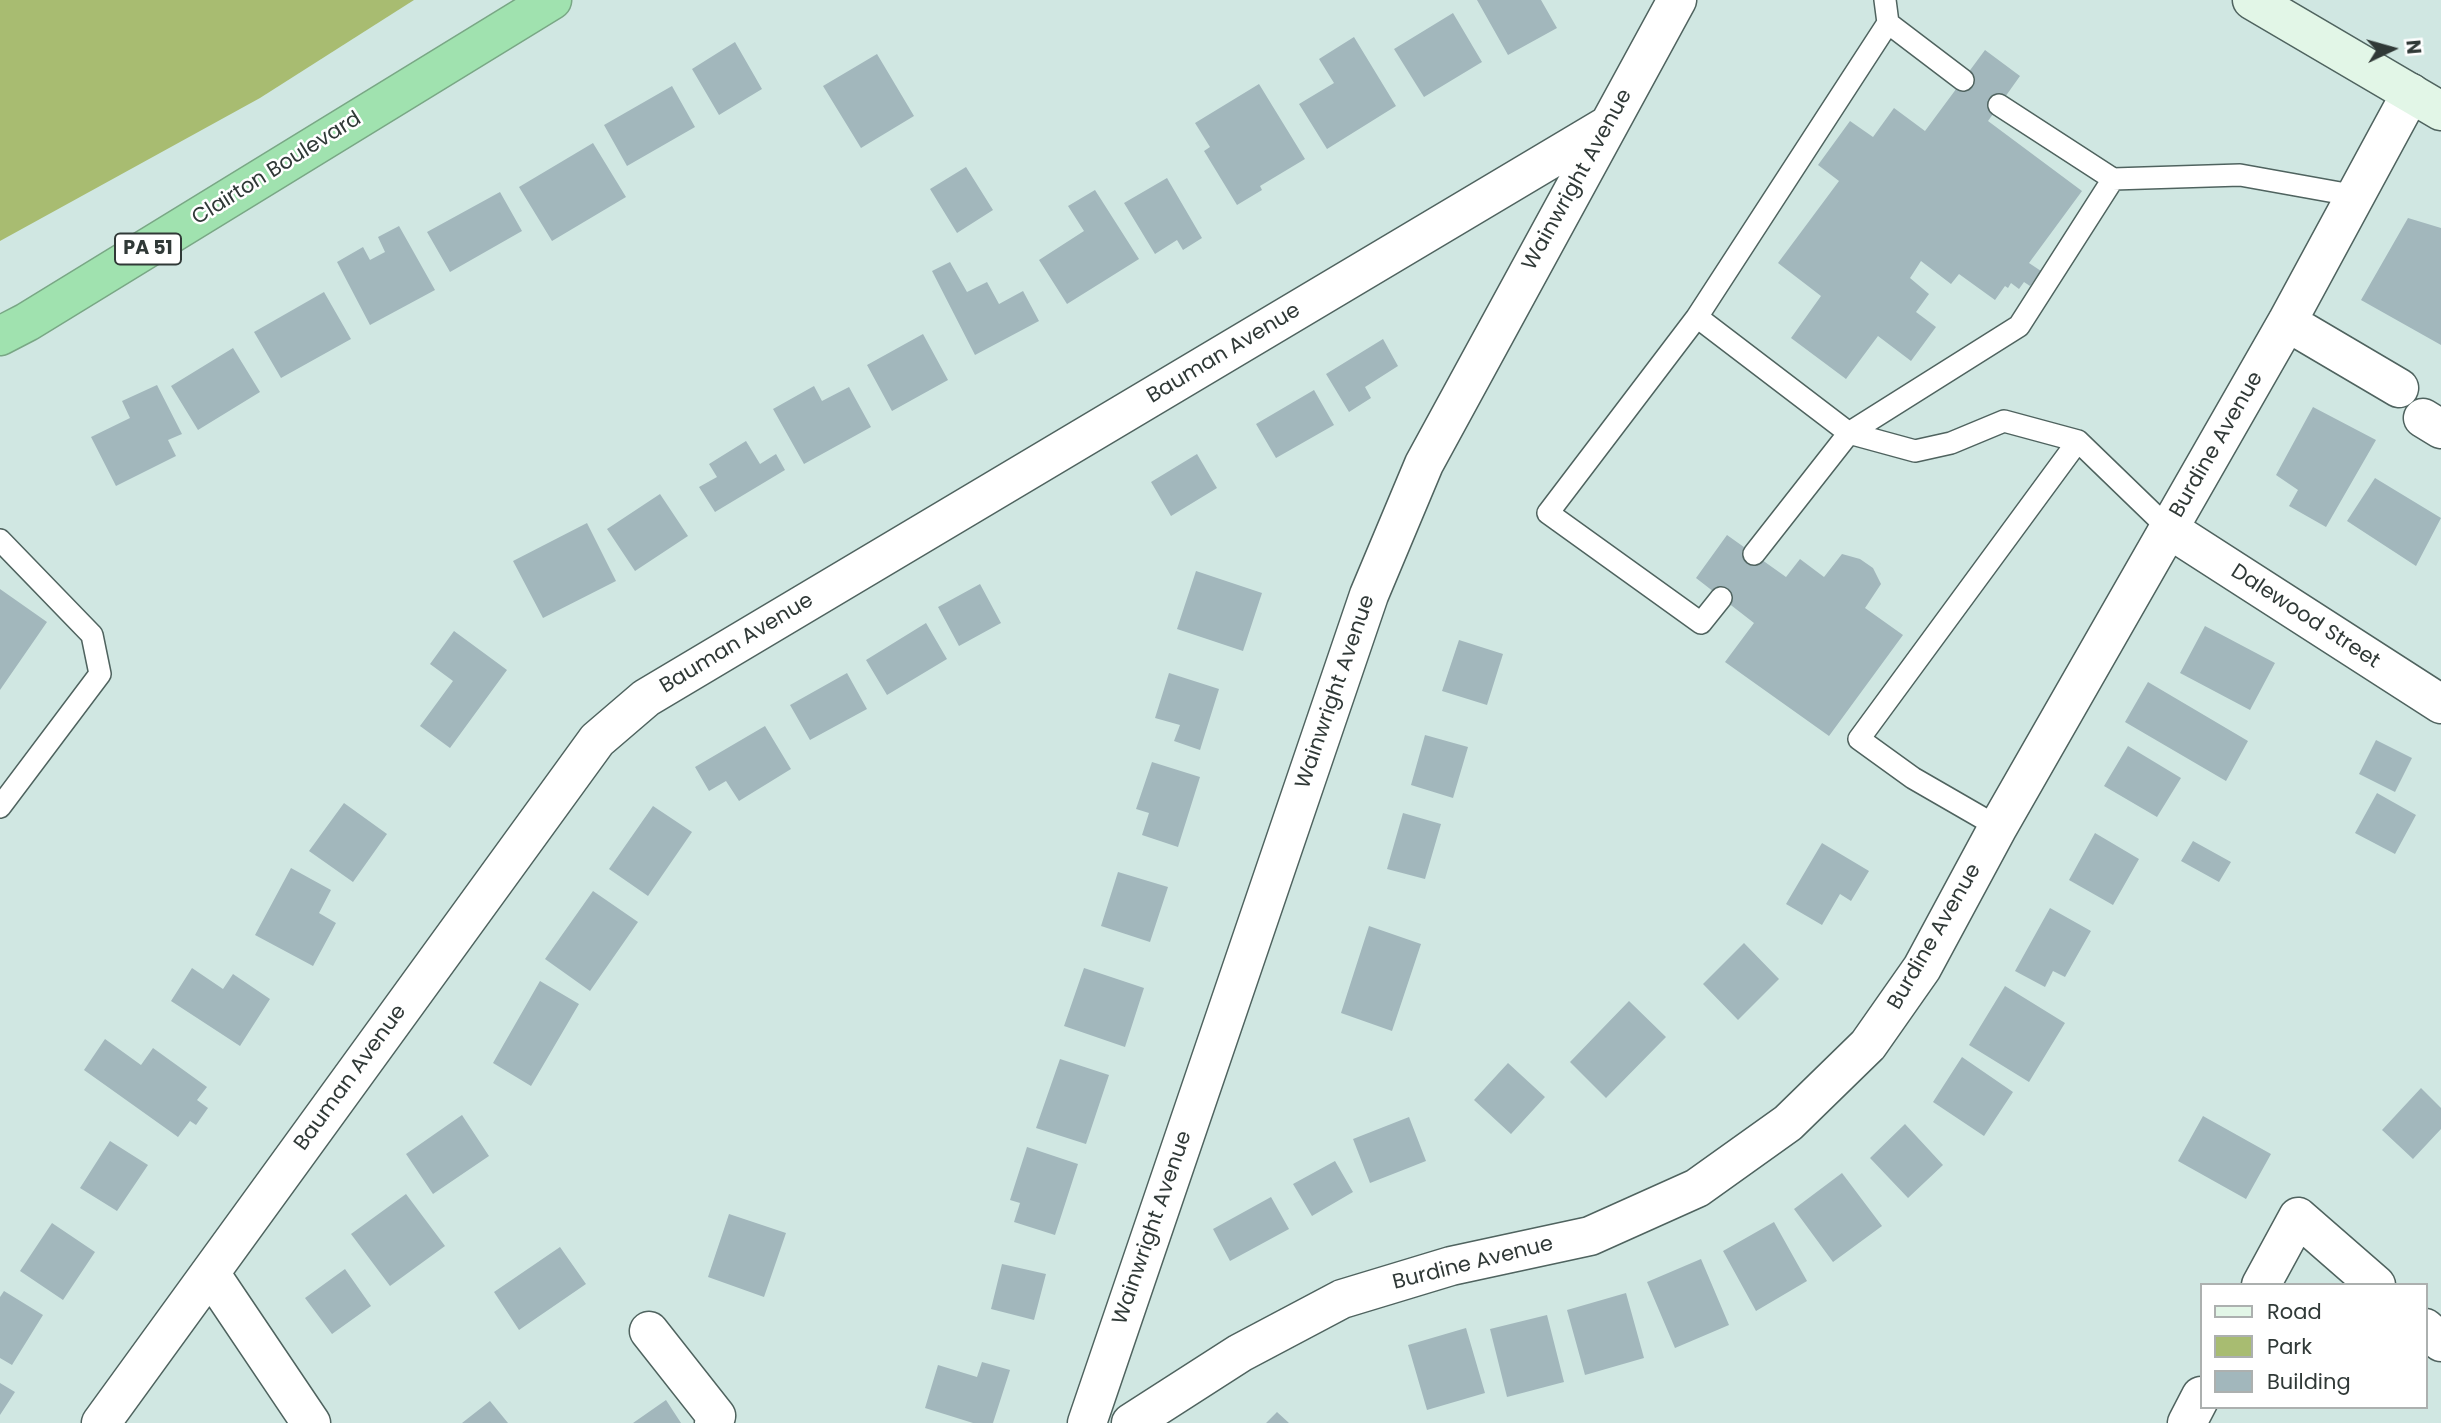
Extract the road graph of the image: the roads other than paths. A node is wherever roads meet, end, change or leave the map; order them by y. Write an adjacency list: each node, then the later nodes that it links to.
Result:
1 (552, 0): 14 (highway, Clairton Boulevard / PA 51)
2 (1677, 0): 9 (street, Wainwright Avenue)
3 (1885, 0): 5 (lane)
4 (2252, 0): 7 (main road)
5 (1888, 23): 6 (lane); 12 (lane)
6 (1963, 80)
7 (2426, 102): 11 (street, Burdine Avenue)
8 (1999, 105): 10 (lane)
9 (1608, 125): 25 (street, Bauman Avenue); 35 (street, Wainwright Avenue)
10 (2113, 179): 11 (lane); 16 (lane)
11 (2357, 196): 13 (street, Burdine Avenue)
12 (1697, 317): 16 (lane); 21 (lane)
13 (2287, 321): 15 (street); 18 (street, Burdine Avenue)
14 (0, 336)
15 (2399, 388)
16 (1849, 433): 17 (lane); 20 (lane)
17 (2078, 442): 18 (lane); 24 (lane)
18 (2169, 529): 22 (street, Dalewood Street); 24 (street, Burdine Avenue)
19 (0, 540): 23 (lane)
20 (1754, 554)
21 (1721, 598)
22 (2441, 704)
23 (0, 807)
24 (1998, 827): 36 (street, Burdine Avenue)
25 (211, 1273): 33 (street, Bauman Avenue); 34 (street)
26 (2262, 1283): 27 (street)
27 (2374, 1283)
28 (2427, 1330): 30 (street)
29 (649, 1331): 32 (street)
30 (2441, 1342)
31 (2200, 1398): 37 (street)
32 (715, 1419)
33 (101, 1423)
34 (311, 1423)
35 (1087, 1423)
36 (1131, 1423)
37 (2186, 1423)

